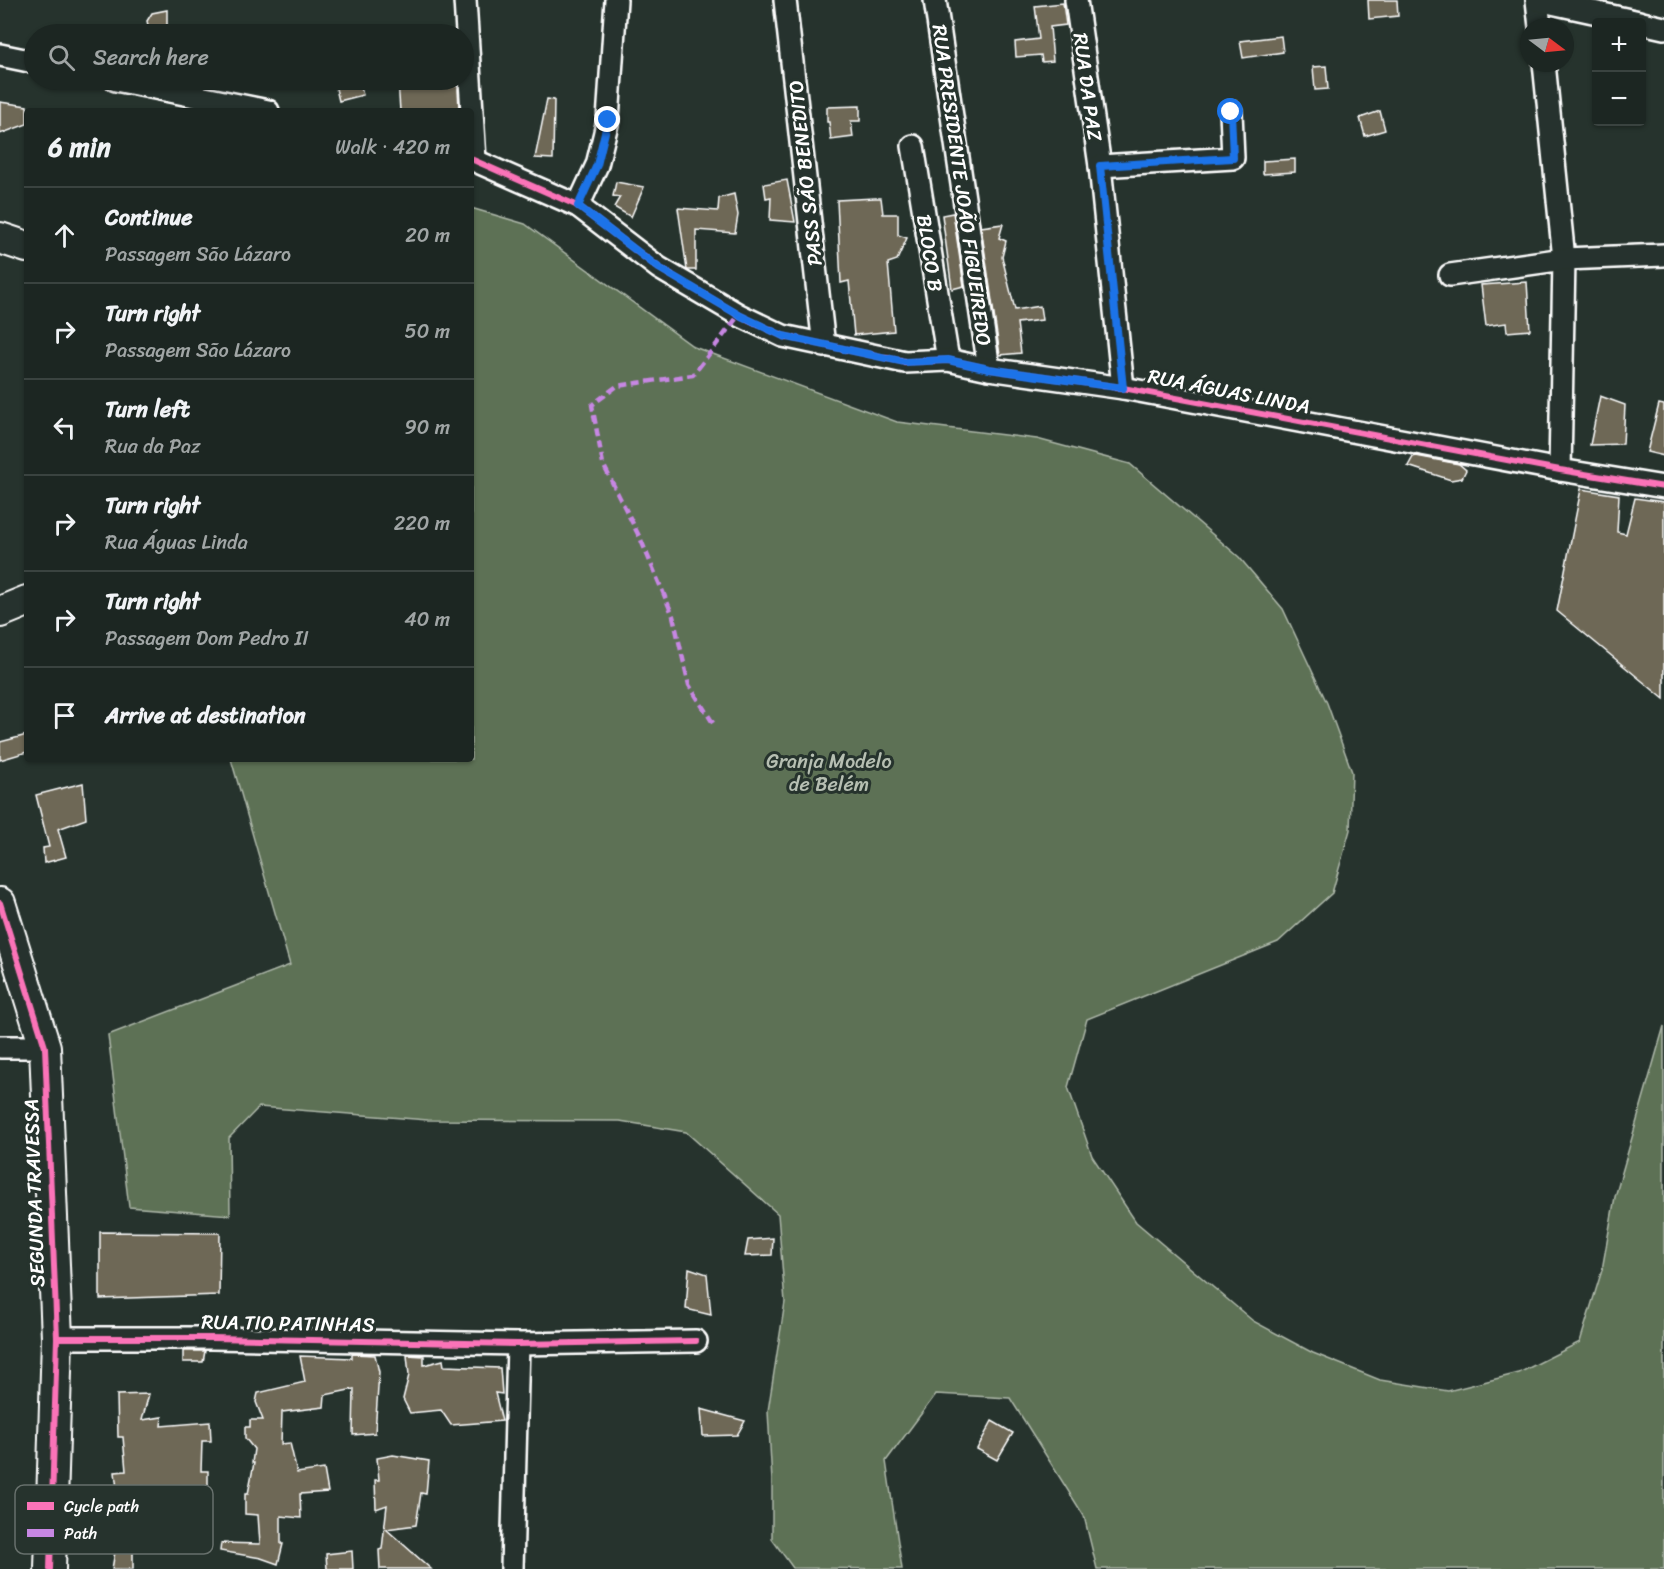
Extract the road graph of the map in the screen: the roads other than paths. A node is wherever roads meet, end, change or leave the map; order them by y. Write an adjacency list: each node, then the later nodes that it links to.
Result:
1 (465, 0): 9 (street)
2 (616, 0): 23 (street)
3 (785, 0): 29 (street, PASS SÃO BENEDITO)
4 (935, 0): 31 (street, RUA PRESIDENTE JOÃO FIGUEIREDO)
5 (1076, 0): 22 (street, RUA DA PAZ)
6 (1538, 0): 7 (street); 8 (street)
7 (1539, 18)
8 (1618, 18)
9 (466, 24)
10 (1646, 24): 11 (street)
11 (1664, 28)
12 (0, 55): 13 (street)
13 (24, 60)
14 (1545, 72): 27 (street)
15 (165, 90): 17 (street)
16 (470, 90): 18 (street)
17 (253, 108)
18 (470, 108)
19 (1231, 112): 22 (street)
20 (913, 146): 30 (street, BLOCO B)
21 (474, 160): 23 (street, RUA ÁGUAS LINDA)
22 (1100, 166): 32 (street, RUA DA PAZ)
23 (578, 206): 29 (street, RUA ÁGUAS LINDA)
24 (0, 238): 25 (street)
25 (24, 246)
26 (1664, 255): 27 (street)
27 (1564, 260): 28 (street); 33 (street)
28 (1450, 275)
29 (824, 346): 30 (street, RUA ÁGUAS LINDA)
30 (948, 360): 31 (street, RUA ÁGUAS LINDA)
31 (989, 369): 32 (street, RUA ÁGUAS LINDA)
32 (1123, 388): 33 (street, RUA ÁGUAS LINDA)
33 (1560, 470): 34 (street, RUA ÁGUAS LINDA)
34 (1664, 487)
35 (24, 602): 36 (street)
36 (0, 612)
37 (0, 903): 39 (street, SEGUNDA TRAVESSA)
38 (0, 1047): 39 (street)
39 (45, 1047): 40 (street, SEGUNDA TRAVESSA)
40 (57, 1338): 42 (street, RUA TIO PATINHAS); 43 (street, SEGUNDA TRAVESSA)
41 (696, 1341): 42 (street, RUA TIO PATINHAS)
42 (518, 1344): 46 (street)
43 (53, 1485)
44 (51, 1554): 45 (street, SEGUNDA TRAVESSA)
45 (51, 1569)
46 (512, 1569)

